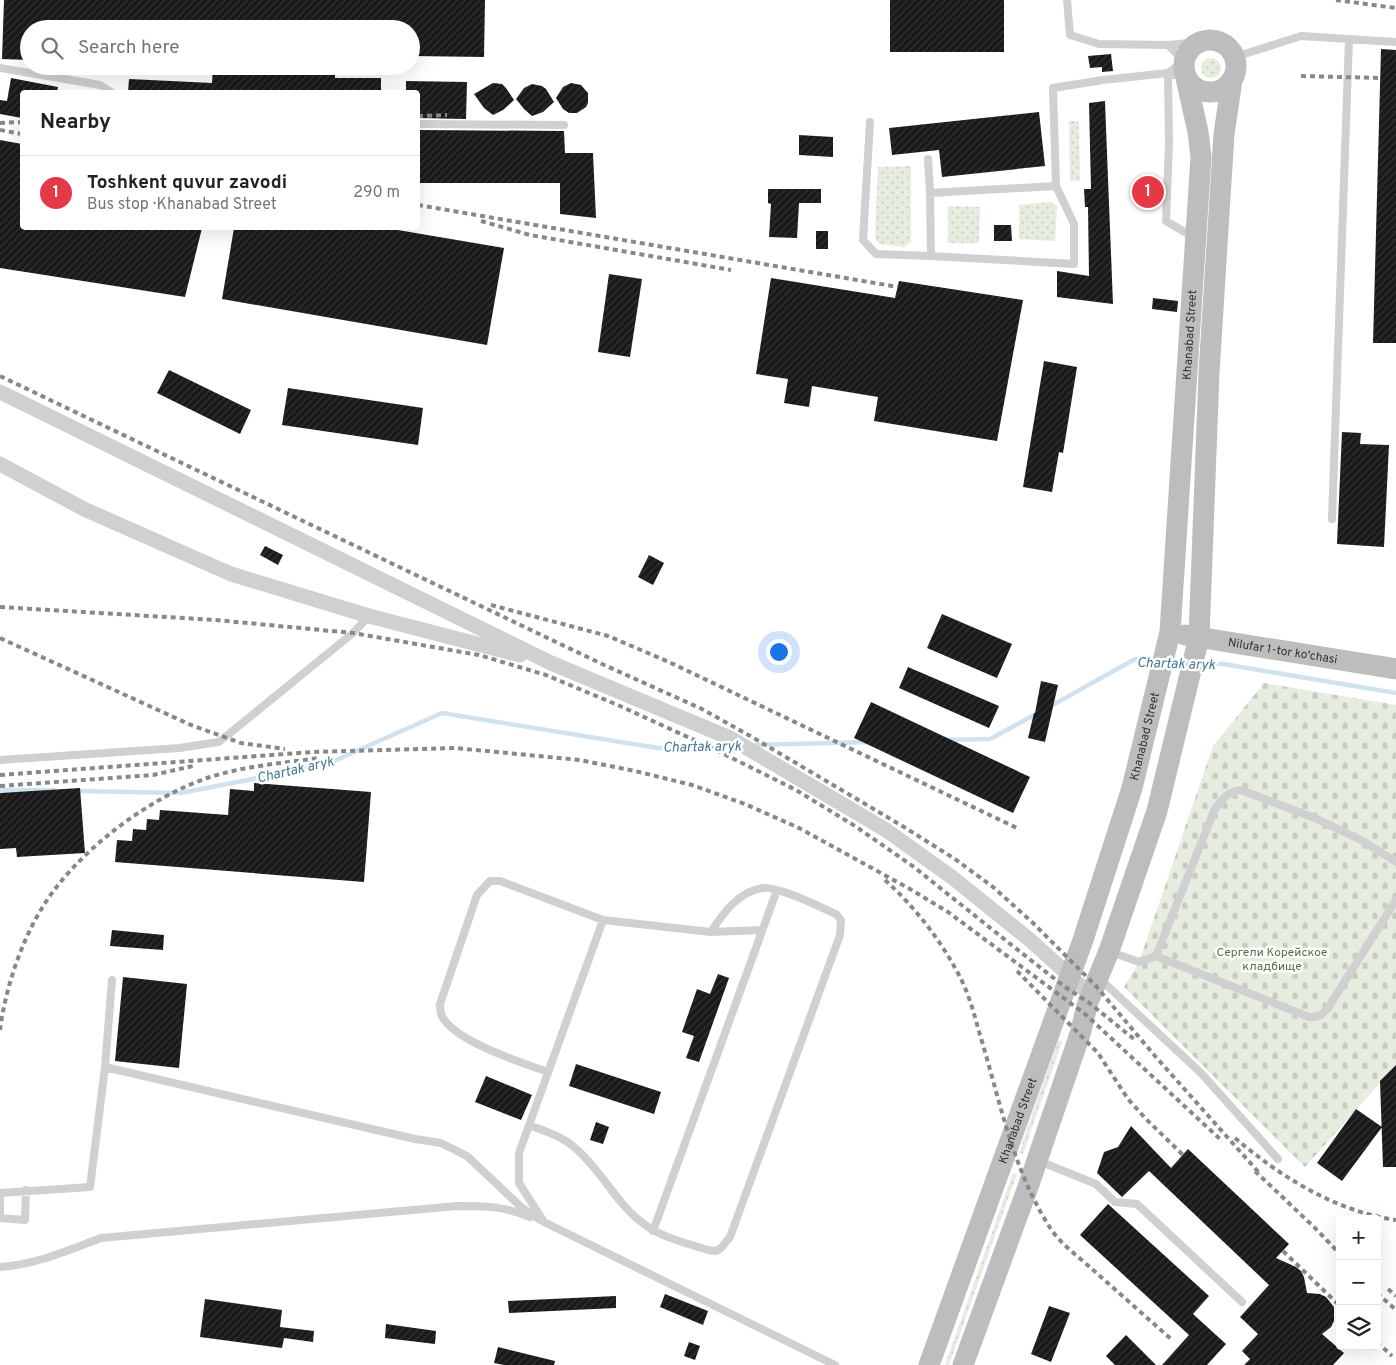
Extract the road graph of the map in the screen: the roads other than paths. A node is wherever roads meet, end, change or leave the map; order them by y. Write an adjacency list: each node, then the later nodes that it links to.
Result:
1 (1068, 0): 5 (lane)
2 (1349, 39): 4 (lane); 6 (lane); 26 (lane)
3 (1199, 42): 5 (lane); 6 (street); 9 (street)
4 (1396, 42)
5 (1168, 45): 9 (lane)
6 (1235, 58): 11 (street, Khanabad Street)
7 (0, 68): 8 (lane)
8 (20, 71)
9 (1179, 71): 11 (street); 16 (street, Khanabad Street); 19 (lane); 21 (lane)
10 (41, 75): 12 (lane)
11 (1232, 80): 17 (street, Khanabad Street)
12 (108, 90)
13 (870, 122): 22 (lane)
14 (420, 124): 15 (lane)
15 (564, 124)
16 (1198, 132): 17 (street); 21 (street, Khanabad Street)
17 (1224, 134): 23 (street, Khanabad Street)
18 (928, 159): 20 (lane)
19 (1056, 186): 20 (lane); 22 (lane)
20 (930, 193): 22 (lane)
21 (1192, 234): 23 (street, Khanabad Street)
22 (931, 256)
23 (1198, 372): 28 (street, Khanabad Street); 29 (street, Khanabad Street)
24 (0, 392): 30 (street)
25 (0, 464): 27 (street)
26 (1332, 519)
27 (369, 616): 30 (street); 32 (lane)
28 (1170, 632): 29 (street, Nilufar 1-tor ko'chasi); 41 (street, Khanabad Street)
29 (1199, 637): 31 (street, Nilufar 1-tor ko'chasi); 39 (street, Khanabad Street)
30 (551, 663): 41 (street)
31 (1396, 669)
32 (0, 760)
33 (1396, 862): 40 (lane)
34 (777, 890): 37 (lane); 38 (lane); 53 (lane)
35 (1396, 900): 40 (lane)
36 (603, 920): 38 (lane); 45 (lane); 45 (lane)
37 (762, 930): 38 (lane); 53 (lane)
38 (711, 932)
39 (1109, 951): 40 (lane); 43 (street, Khanabad Street)
40 (1156, 956)
41 (1070, 976): 43 (street); 57 (street, Khanabad Street)
42 (112, 980): 44 (lane)
43 (1095, 987): 47 (lane); 48 (street, Khanabad Street)
44 (105, 1067): 49 (lane); 52 (lane)
45 (548, 1072): 46 (lane)
46 (529, 1125): 52 (lane); 53 (lane)
47 (1278, 1159)
48 (1037, 1160): 55 (lane); 58 (street, Khanabad Street)
49 (26, 1190): 50 (lane); 51 (lane)
50 (0, 1214)
51 (0, 1218)
52 (544, 1222): 54 (lane); 56 (lane)
53 (654, 1231)
54 (0, 1267)
55 (1242, 1302)
56 (835, 1365)
57 (929, 1365)
58 (963, 1365)

